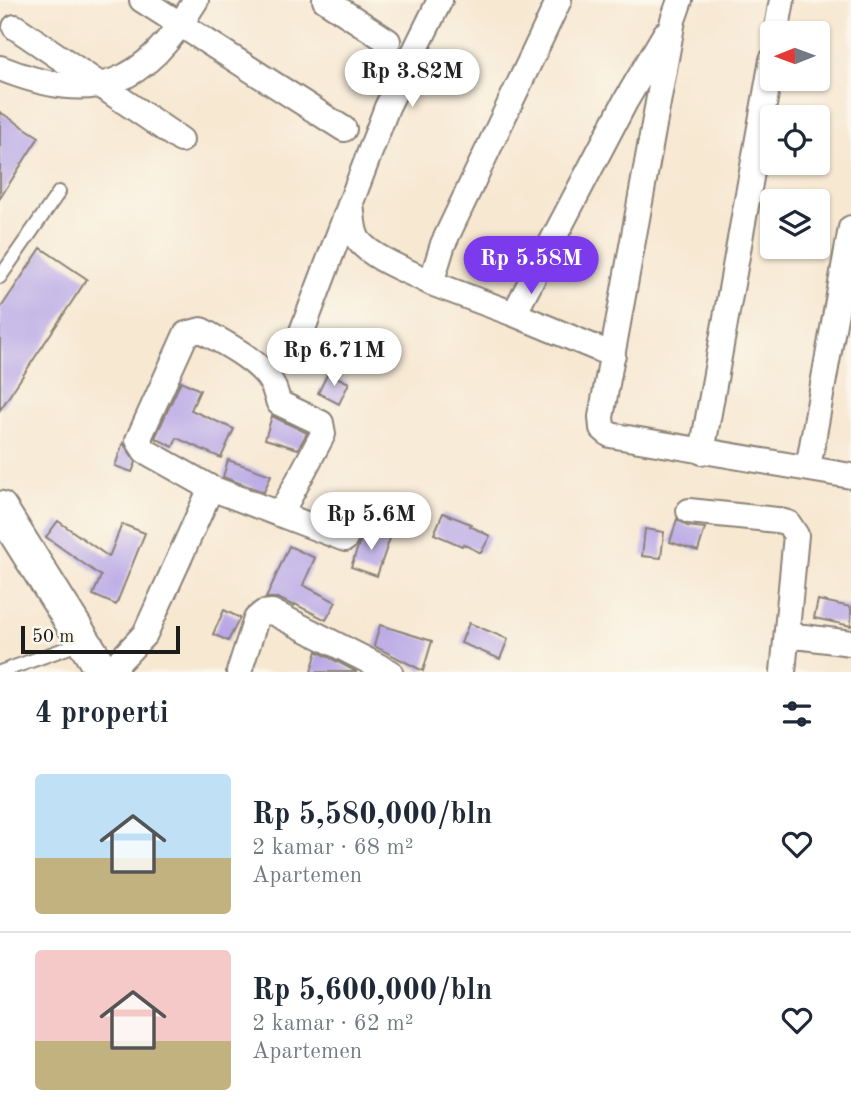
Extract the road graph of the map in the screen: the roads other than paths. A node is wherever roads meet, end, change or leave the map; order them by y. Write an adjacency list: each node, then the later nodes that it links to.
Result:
1 (142, 0): 9 (street)
2 (196, 0): 9 (street)
3 (325, 0): 11 (street)
4 (440, 0): 18 (street)
5 (559, 0): 21 (street)
6 (782, 0): 8 (street)
7 (676, 10): 22 (street); 24 (street)
8 (778, 21)
9 (181, 25): 13 (street); 15 (street)
10 (15, 27): 13 (street)
11 (388, 41)
12 (0, 68): 13 (street)
13 (101, 86): 16 (street)
14 (766, 91): 25 (street)
15 (344, 129)
16 (181, 140)
17 (59, 192): 20 (lane)
18 (351, 204): 21 (street); 23 (street)
19 (851, 228): 26 (street)
20 (0, 277)
21 (431, 283): 22 (street)
22 (514, 314): 24 (street)
23 (302, 334)
24 (613, 355): 25 (street)
25 (702, 452): 26 (street)
26 (808, 468): 27 (street)
27 (851, 476)
28 (211, 488): 31 (street); 31 (street); 38 (street)
29 (0, 508): 34 (main road)
30 (690, 511): 33 (street)
31 (281, 513): 32 (street)
32 (345, 539)
33 (788, 635): 35 (street); 41 (street)
34 (84, 642): 36 (lane); 37 (main road)
35 (851, 643)
36 (0, 672)
37 (103, 672)
38 (109, 672)
39 (239, 672): 40 (street)
40 (390, 672)
41 (783, 672)

